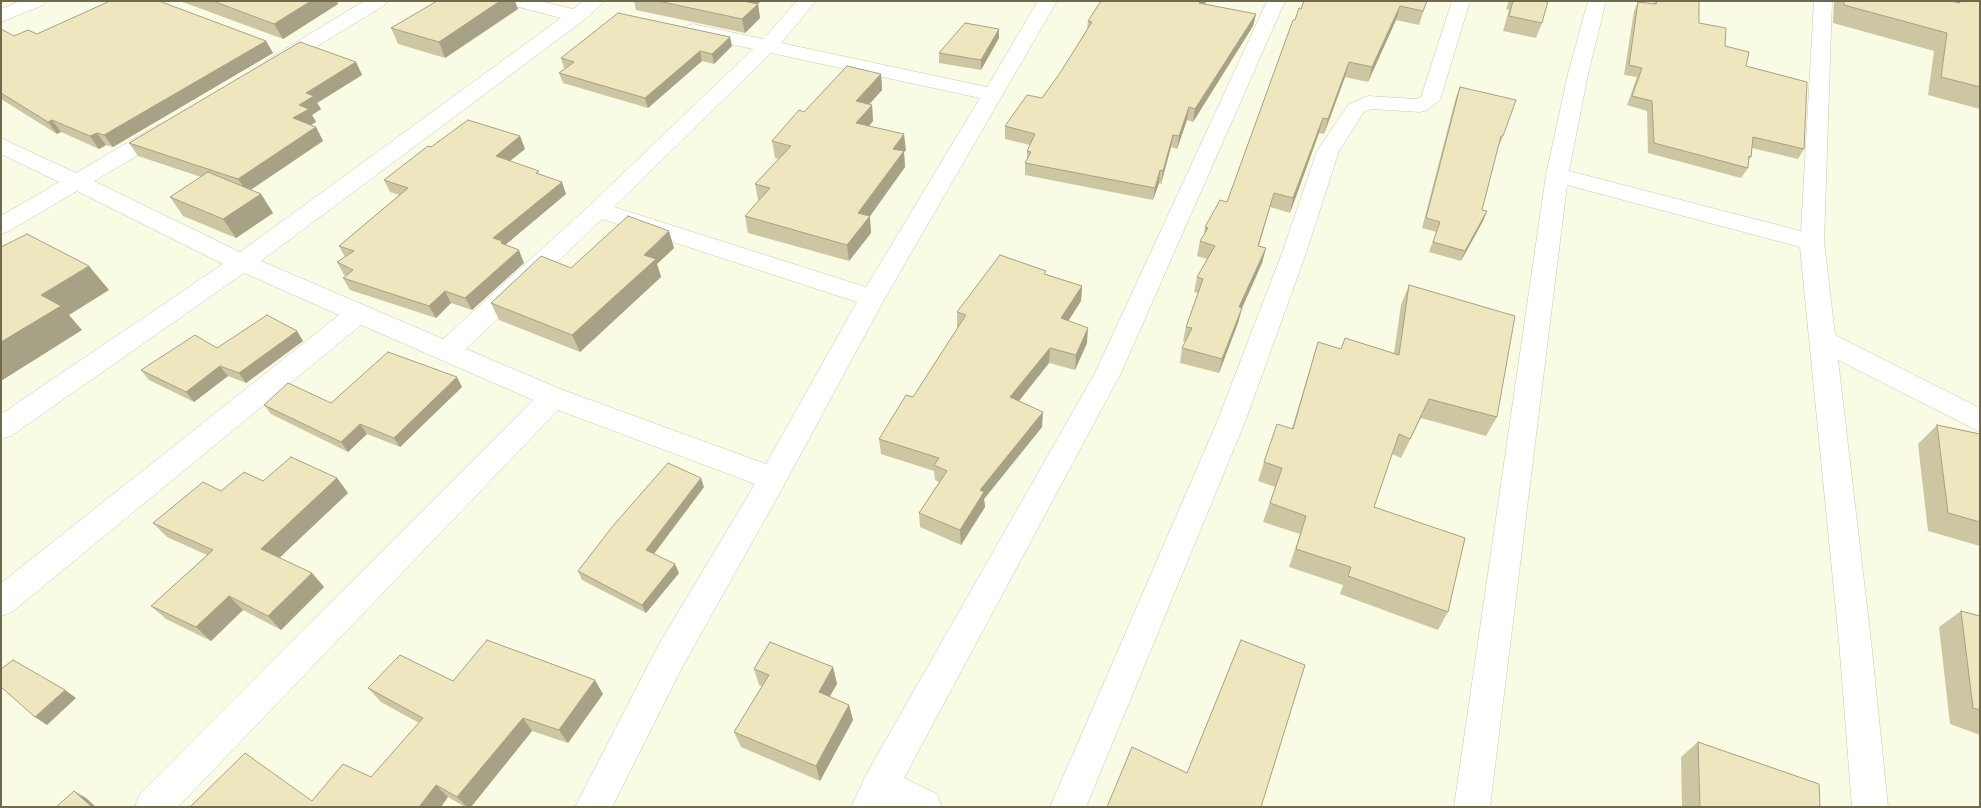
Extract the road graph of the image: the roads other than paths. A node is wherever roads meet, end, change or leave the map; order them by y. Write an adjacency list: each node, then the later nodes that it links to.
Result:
1 (36, 1): 11 (street)
2 (378, 1): 14 (street)
3 (518, 1): 10 (street)
4 (806, 1): 13 (street)
5 (1048, 1): 15 (street)
6 (1276, 1): 33 (street)
7 (1461, 1): 37 (street)
8 (1597, 1): 18 (street)
9 (1823, 1): 22 (street)
10 (593, 9): 23 (street)
11 (1, 16)
12 (674, 26): 13 (street)
13 (768, 45): 15 (street); 20 (street)
14 (260, 72)
15 (992, 94): 24 (street)
16 (185, 117): 19 (street)
17 (1, 145): 19 (street)
18 (1557, 175): 22 (street); 38 (street)
19 (76, 183): 21 (street); 23 (street)
20 (598, 210): 24 (street); 27 (street)
21 (1, 226)
22 (1812, 242): 26 (street)
23 (242, 264): 25 (street); 30 (street)
24 (872, 298): 31 (street)
25 (360, 313): 27 (street); 32 (street)
26 (1822, 340): 29 (street); 39 (street)
27 (448, 350): 28 (street)
28 (553, 397): 31 (street); 34 (street)
29 (1980, 421)
30 (1, 428)
31 (773, 478): 35 (street)
32 (1, 602)
33 (875, 796): 36 (street)
34 (153, 807)
35 (593, 807)
36 (924, 807)
37 (1068, 807)
38 (1472, 807)
39 (1870, 807)

